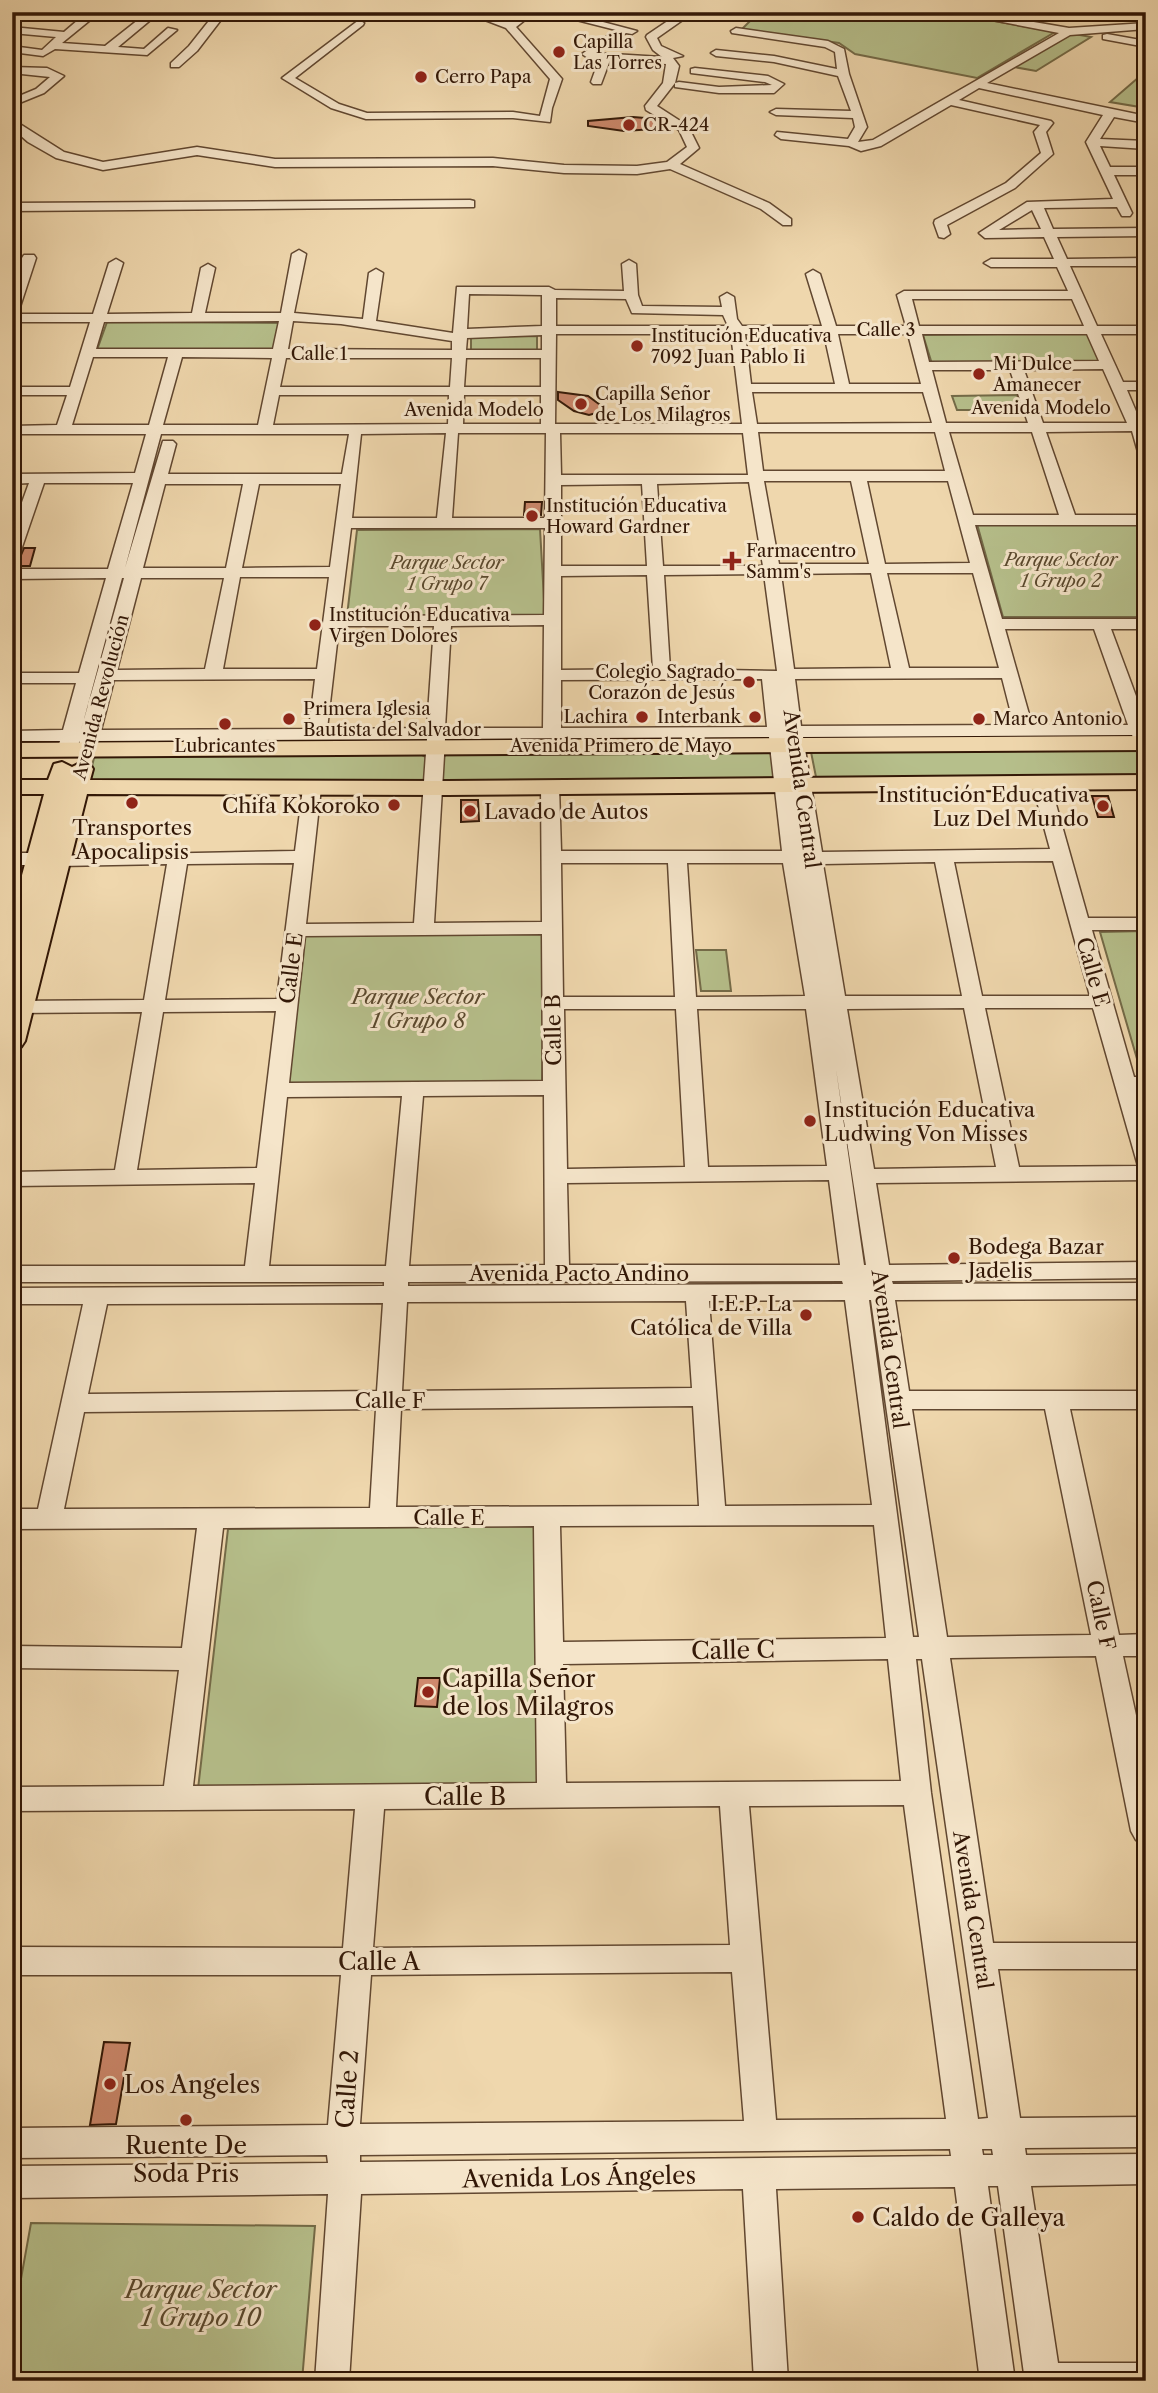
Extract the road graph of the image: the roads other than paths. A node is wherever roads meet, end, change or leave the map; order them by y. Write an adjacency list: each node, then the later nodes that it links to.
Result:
1 (35, 12): 12 (street)
2 (155, 12): 28 (street)
3 (222, 12): 36 (street)
4 (449, 12): 13 (street)
5 (474, 12): 13 (street)
6 (530, 12): 17 (street)
7 (550, 12): 19 (street)
8 (689, 12): 25 (street)
9 (956, 12): 11 (street)
10 (1140, 12): 14 (street)
11 (982, 14): 23 (street)
12 (91, 15): 24 (street)
13 (486, 17): 17 (street)
14 (1146, 18)
15 (746, 22): 22 (street)
16 (359, 23): 17 (street)
17 (510, 26)
18 (1146, 26): 23 (street)
19 (625, 29): 25 (street); 32 (street)
20 (12, 30): 24 (street)
21 (172, 30): 28 (street)
22 (736, 31): 29 (street); 38 (street)
23 (1069, 31): 26 (street); 42 (street)
24 (66, 35): 33 (street)
25 (652, 36): 30 (street)
26 (1146, 44)
27 (12, 49): 33 (street)
28 (108, 49): 33 (street)
29 (713, 55): 35 (street); 38 (street)
30 (667, 56): 32 (street); 35 (street); 43 (street)
31 (75, 57): 33 (street)
32 (606, 57): 40 (street)
33 (39, 59): 34 (street); 37 (street); 39 (street); 45 (street)
34 (12, 61)
35 (692, 63): 41 (street); 41 (street)
36 (175, 65)
37 (12, 69)
38 (843, 74): 49 (street)
39 (12, 81)
40 (597, 82)
41 (679, 85): 43 (street)
42 (979, 85): 44 (street); 48 (street)
43 (664, 92): 59 (street)
44 (950, 101): 46 (street); 54 (street)
45 (12, 103)
46 (932, 111): 50 (street); 57 (street)
47 (776, 112): 49 (street)
48 (1110, 113): 51 (street); 56 (street)
49 (859, 115): 57 (street)
50 (956, 116)
51 (1146, 120)
52 (12, 122): 59 (street)
53 (1015, 129): 54 (street)
54 (1041, 134): 62 (street)
55 (780, 135): 57 (street)
56 (1092, 142): 58 (street); 60 (street)
57 (851, 143)
58 (1146, 145)
59 (671, 165): 67 (street)
60 (1105, 171): 61 (street); 64 (street)
61 (1146, 171)
62 (1014, 184): 65 (street); 70 (street)
63 (470, 204): 66 (street)
64 (1121, 204): 65 (street); 68 (street)
65 (1034, 205): 69 (street); 71 (street)
66 (12, 207)
67 (787, 222)
68 (1141, 232): 69 (street)
69 (1049, 233): 71 (street); 74 (street)
70 (944, 234)
71 (985, 234): 80 (street)
72 (299, 254): 88 (street)
73 (29, 258): 84 (street)
74 (1062, 262): 75 (street); 80 (street); 83 (street)
75 (1146, 262)
76 (116, 263): 91 (street)
77 (629, 264): 82 (street)
78 (376, 273): 93 (street)
79 (813, 274): 96 (street)
80 (995, 279): 83 (street); 97 (street)
81 (550, 294): 82 (street); 94 (street); 100 (street)
82 (631, 295): 85 (street)
83 (1077, 295): 98 (street)
84 (12, 310)
85 (637, 310): 89 (street); 95 (street)
86 (182, 316): 87 (street); 87 (street); 91 (street)
87 (198, 316): 88 (street)
88 (287, 317): 92 (street); 102 (street)
89 (729, 317): 95 (street, Calle 3); 96 (street, Calle 3); 111 (street, Avenida Central); 126 (street, Avenida Central)
90 (12, 318): 91 (street)
91 (99, 318): 101 (street)
92 (341, 320): 93 (street); 100 (street)
93 (370, 320): 100 (street)
94 (551, 330): 95 (street, Calle 3); 100 (street, Calle 3); 104 (street)
95 (635, 330)
96 (830, 330): 97 (street, Calle 3); 112 (street)
97 (913, 330): 98 (street, Calle 3); 107 (street)
98 (1092, 330): 99 (street, Calle 3); 106 (street)
99 (1146, 330)
100 (459, 331): 103 (street)
101 (87, 353): 105 (street, Calle 1); 115 (street)
102 (280, 354): 103 (street, Calle 1); 105 (street, Calle 1); 116 (street)
103 (459, 354): 104 (street, Calle 1); 117 (street)
104 (550, 354): 118 (street)
105 (186, 358): 123 (street, Avenida Revolución)
106 (1108, 365): 108 (street); 109 (street)
107 (923, 366): 108 (street); 113 (street)
108 (1016, 366): 125 (street)
109 (1117, 386): 110 (street); 120 (street)
110 (1146, 386)
111 (744, 388): 112 (street); 126 (street, Avenida Central)
112 (843, 388): 113 (street)
113 (929, 388): 124 (street)
114 (12, 391): 115 (street)
115 (75, 391): 122 (street)
116 (273, 391): 117 (street); 119 (street)
117 (458, 391): 118 (street); 127 (street)
118 (549, 391): 128 (street)
119 (265, 429): 123 (street, Avenida Modelo); 127 (street, Avenida Modelo)
120 (1141, 429): 125 (street, Avenida Modelo); 131 (street)
121 (12, 430): 122 (street, Avenida Modelo)
122 (63, 430): 123 (street, Avenida Modelo)
123 (165, 430): 129 (street, Avenida Modelo); 130 (street, Avenida Modelo); 137 (street, Avenida Revolución)
124 (941, 430): 125 (street, Avenida Modelo); 126 (street, Avenida Modelo); 133 (street)
125 (1038, 430): 143 (street)
126 (744, 431): 128 (street, Avenida Modelo); 134 (street, Avenida Central)
127 (453, 432): 128 (street, Avenida Modelo); 129 (street, Avenida Modelo); 146 (street)
128 (550, 432): 141 (street)
129 (355, 435): 139 (street)
130 (12, 436)
131 (1146, 452)
132 (858, 476): 133 (street); 134 (street); 150 (street)
133 (954, 476): 142 (street)
134 (750, 477): 140 (street); 153 (street, Avenida Central)
135 (12, 479): 136 (street)
136 (38, 479): 137 (street); 148 (street)
137 (150, 479): 138 (street); 155 (street, Avenida Revolución)
138 (252, 479): 139 (street); 156 (street)
139 (350, 479): 145 (street)
140 (649, 479): 141 (street); 152 (street)
141 (553, 480): 147 (street)
142 (966, 520): 143 (street); 149 (street)
143 (1069, 520): 144 (street)
144 (1146, 520)
145 (344, 523): 146 (street); 154 (street)
146 (444, 523): 147 (street)
147 (553, 523): 151 (street)
148 (12, 552)
149 (980, 568): 150 (street); 161 (street)
150 (878, 569): 153 (street); 164 (street)
151 (552, 570): 152 (street); 158 (street)
152 (655, 570): 153 (street); 169 (street)
153 (765, 570): 170 (street, Avenida Central)
154 (338, 572): 156 (street); 159 (street)
155 (125, 573): 156 (street); 157 (street); 171 (street, Avenida Revolución); 173 (street, Avenida Revolución)
156 (233, 573): 166 (street)
157 (12, 574)
158 (552, 620): 160 (street); 168 (street)
159 (331, 621): 160 (street); 167 (street)
160 (443, 621): 180 (street)
161 (995, 624): 162 (street); 165 (street)
162 (1101, 624): 163 (street); 179 (street)
163 (1146, 624)
164 (901, 673): 165 (street); 170 (street)
165 (1009, 673): 174 (street)
166 (213, 674): 167 (street); 171 (street)
167 (325, 674): 176 (street)
168 (552, 674): 169 (street); 175 (street)
169 (662, 674): 170 (street)
170 (778, 674): 178 (street, Avenida Central)
171 (107, 675): 181 (street, Avenida Revolución)
172 (12, 678): 173 (street)
173 (85, 678): 181 (street, Avenida Revolución)
174 (1025, 731): 178 (street, Avenida Primero de Mayo); 179 (street, Avenida Primero de Mayo)
175 (552, 734): 178 (street, Avenida Primero de Mayo); 180 (street, Avenida Primero de Mayo)
176 (317, 735): 180 (street, Avenida Primero de Mayo); 181 (street, Avenida Primero de Mayo)
177 (12, 736): 181 (street, Avenida Primero de Mayo)
178 (786, 739): 179 (main road, Avenida Primero de Mayo); 180 (main road, Avenida Primero de Mayo); 185 (street, Avenida Central)
179 (1144, 739)
180 (436, 740): 181 (main road, Avenida Primero de Mayo); 190 (street)
181 (79, 743): 182 (main road, Avenida Primero de Mayo); 187 (main road, Avenida Revolución)
182 (12, 750)
183 (1146, 782): 184 (main road, Avenida Primero de Mayo)
184 (1041, 783): 185 (main road, Avenida Primero de Mayo); 191 (street, Calle E)
185 (793, 785): 188 (main road, Avenida Primero de Mayo); 196 (street, Avenida Central)
186 (12, 787): 187 (main road, Avenida Primero de Mayo)
187 (67, 787): 189 (main road, Avenida Primero de Mayo); 199 (main road, Avenida Revolución)
188 (550, 787): 190 (main road, Avenida Primero de Mayo); 195 (street, Calle B)
189 (312, 788): 190 (main road, Avenida Primero de Mayo); 194 (street, Calle E)
190 (433, 788): 203 (street)
191 (1061, 855): 193 (street); 200 (street, Calle E)
192 (677, 856): 195 (street); 196 (street); 206 (street)
193 (943, 856): 196 (street); 210 (street)
194 (304, 857): 198 (street); 204 (street, Calle E)
195 (550, 857): 202 (street, Calle B)
196 (802, 857): 209 (street, Avenida Central)
197 (12, 859): 199 (street)
198 (178, 859): 199 (street); 212 (street)
199 (49, 860): 205 (main road, Avenida Revolución); 213 (main road, Avenida Revolución)
200 (1080, 924): 201 (street); 207 (street, Calle E)
201 (1146, 924)
202 (552, 928): 203 (street); 208 (street, Calle B)
203 (424, 929): 204 (street)
204 (296, 930): 211 (street, Calle E)
205 (12, 960)
206 (686, 1002): 208 (street); 209 (street); 221 (street)
207 (1102, 1002): 210 (street); 215 (street, Calle E)
208 (553, 1003): 216 (street, Calle B)
209 (825, 1003): 210 (street); 224 (street, Avenida Central)
210 (973, 1003): 222 (street)
211 (287, 1005): 212 (street); 218 (street, Calle E)
212 (153, 1006): 213 (street); 226 (street)
213 (17, 1007): 214 (main road, Avenida Revolución)
214 (12, 1041)
215 (1135, 1084): 219 (street, Calle E)
216 (554, 1088): 217 (street); 225 (street, Calle B)
217 (413, 1089): 218 (street); 233 (street)
218 (277, 1090): 223 (street, Calle E)
219 (1146, 1161)
220 (1146, 1173): 222 (street)
221 (697, 1174): 224 (street); 225 (street)
222 (1009, 1174): 224 (street)
223 (267, 1175): 226 (street); 229 (street, Calle E)
224 (851, 1175): 232 (street, Avenida Central)
225 (556, 1176): 230 (street, Calle B)
226 (125, 1177): 227 (street)
227 (12, 1179)
228 (1146, 1270): 232 (street, Avenida Pacto Andino)
229 (256, 1273): 231 (street, Avenida Pacto Andino); 233 (street, Avenida Pacto Andino)
230 (557, 1273): 232 (street, Avenida Pacto Andino); 233 (street, Avenida Pacto Andino)
231 (12, 1274)
232 (867, 1283): 234 (street, Avenida Pacto Andino); 235 (street, Avenida Pacto Andino); 241 (street, Avenida Central); 244 (street, Avenida Central)
233 (396, 1284): 235 (street, Avenida Pacto Andino); 236 (street, Avenida Pacto Andino); 240 (street)
234 (1146, 1290)
235 (697, 1293): 238 (street)
236 (97, 1295): 237 (street, Avenida Pacto Andino); 243 (street)
237 (12, 1296)
238 (704, 1397): 240 (street, Calle F); 245 (street)
239 (1146, 1399): 242 (street)
240 (390, 1400): 243 (street, Calle F); 246 (street)
241 (897, 1400): 242 (street); 253 (street, Avenida Central)
242 (1056, 1400): 252 (street, Calle F)
243 (75, 1403): 249 (street)
244 (886, 1514): 245 (street, Calle E); 253 (street, Avenida Central)
245 (713, 1515): 247 (street, Calle E)
246 (382, 1517): 247 (street, Calle E); 248 (street, Calle E)
247 (547, 1517): 254 (street)
248 (211, 1518): 249 (street, Calle E); 256 (street)
249 (49, 1519): 250 (street, Calle E)
250 (12, 1520)
251 (1146, 1645): 252 (street, Calle C)
252 (1107, 1646): 253 (street, Calle C); 263 (street, Calle F)
253 (917, 1647): 254 (street, Calle C); 257 (street, Avenida Central); 264 (street, Avenida Central)
254 (549, 1653): 259 (street)
255 (12, 1657): 256 (street)
256 (194, 1659): 261 (street)
257 (917, 1793): 258 (street, Calle B); 270 (street, Avenida Central)
258 (733, 1794): 259 (street, Calle B); 266 (street)
259 (552, 1796): 260 (street, Calle B)
260 (370, 1797): 261 (street, Calle B); 268 (street, Calle 2)
261 (177, 1798): 262 (street, Calle B)
262 (12, 1799)
263 (1146, 1831)
264 (980, 1956): 265 (street); 271 (street, Avenida Central)
265 (1146, 1956)
266 (747, 1958): 268 (street, Calle A); 272 (street)
267 (12, 1961): 268 (street, Calle A)
268 (357, 1962): 273 (street, Calle 2)
269 (1146, 2132): 271 (street, Avenida Los Ángeles)
270 (963, 2133): 271 (street, Avenida Los Ángeles); 272 (street, Avenida Los Ángeles); 277 (street, Avenida Central)
271 (1007, 2133): 276 (street, Avenida Central)
272 (761, 2135): 273 (street, Avenida Los Ángeles)
273 (343, 2139): 274 (street, Avenida Los Ángeles); 279 (street, Calle 2)
274 (12, 2143)
275 (1146, 2169): 276 (street, Avenida Los Ángeles)
276 (1013, 2170): 277 (street, Avenida Los Ángeles); 285 (street, Avenida Central)
277 (968, 2171): 278 (street, Avenida Los Ángeles); 284 (street, Avenida Central)
278 (759, 2175): 279 (street, Avenida Los Ángeles); 283 (street)
279 (345, 2180): 280 (street, Avenida Los Ángeles); 282 (street, Calle 2)
280 (12, 2182)
281 (1146, 2380): 285 (street)
282 (332, 2381)
283 (771, 2381)
284 (998, 2381)
285 (1042, 2381)

